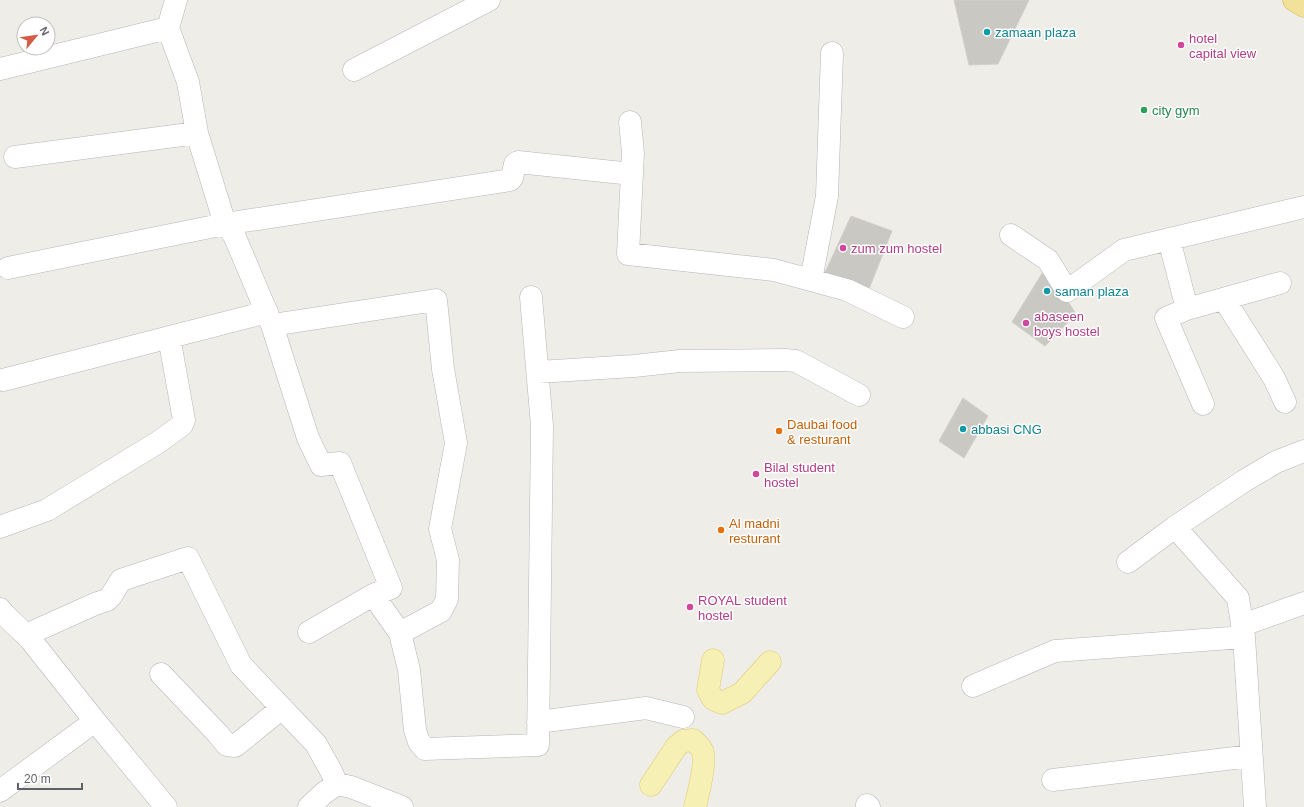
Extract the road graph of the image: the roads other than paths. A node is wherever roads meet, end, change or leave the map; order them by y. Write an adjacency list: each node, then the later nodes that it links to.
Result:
1 (176, 0): 5 (street)
2 (489, 0): 8 (street)
3 (1294, 0): 4 (highway)
4 (1304, 6)
5 (168, 28): 7 (street); 10 (street)
6 (832, 53): 18 (street)
7 (0, 69)
8 (354, 70)
9 (630, 122): 12 (street)
10 (197, 133): 11 (street); 14 (street)
11 (15, 157)
12 (632, 174): 14 (street); 18 (street)
13 (1304, 207): 16 (street)
14 (224, 224): 17 (street); 24 (street)
15 (1011, 235): 16 (street)
16 (1169, 239): 22 (street)
17 (8, 268)
18 (811, 280): 23 (street)
19 (1280, 283): 21 (street)
20 (532, 297): 26 (street)
21 (1224, 299): 22 (street); 29 (street)
22 (1187, 309): 30 (street)
23 (903, 317)
24 (270, 319): 25 (street); 35 (street); 40 (street)
25 (169, 337): 27 (street); 32 (street)
26 (538, 372): 28 (street); 49 (street)
27 (3, 380)
28 (859, 395)
29 (1285, 402)
30 (1203, 404)
31 (1304, 451): 33 (street)
32 (0, 527)
33 (1175, 527): 34 (street); 38 (street)
34 (1128, 562)
35 (373, 595): 39 (street); 40 (street)
36 (1304, 604): 38 (street)
37 (0, 609): 41 (street)
38 (1244, 631): 45 (street); 50 (street)
39 (309, 632)
40 (400, 633): 49 (street)
41 (26, 635): 46 (street); 48 (street)
42 (713, 660): 43 (main road)
43 (770, 662)
44 (161, 674): 46 (street)
45 (973, 686)
46 (282, 708): 52 (street)
47 (683, 717): 49 (street)
48 (95, 721): 54 (street); 55 (street)
49 (538, 722)
50 (1251, 756): 51 (street); 59 (street)
51 (1053, 780)
52 (336, 784): 56 (street); 57 (street)
53 (651, 785): 58 (main road)
54 (0, 791)
55 (166, 807)
56 (309, 807)
57 (402, 807)
58 (695, 807)
59 (1255, 807)

